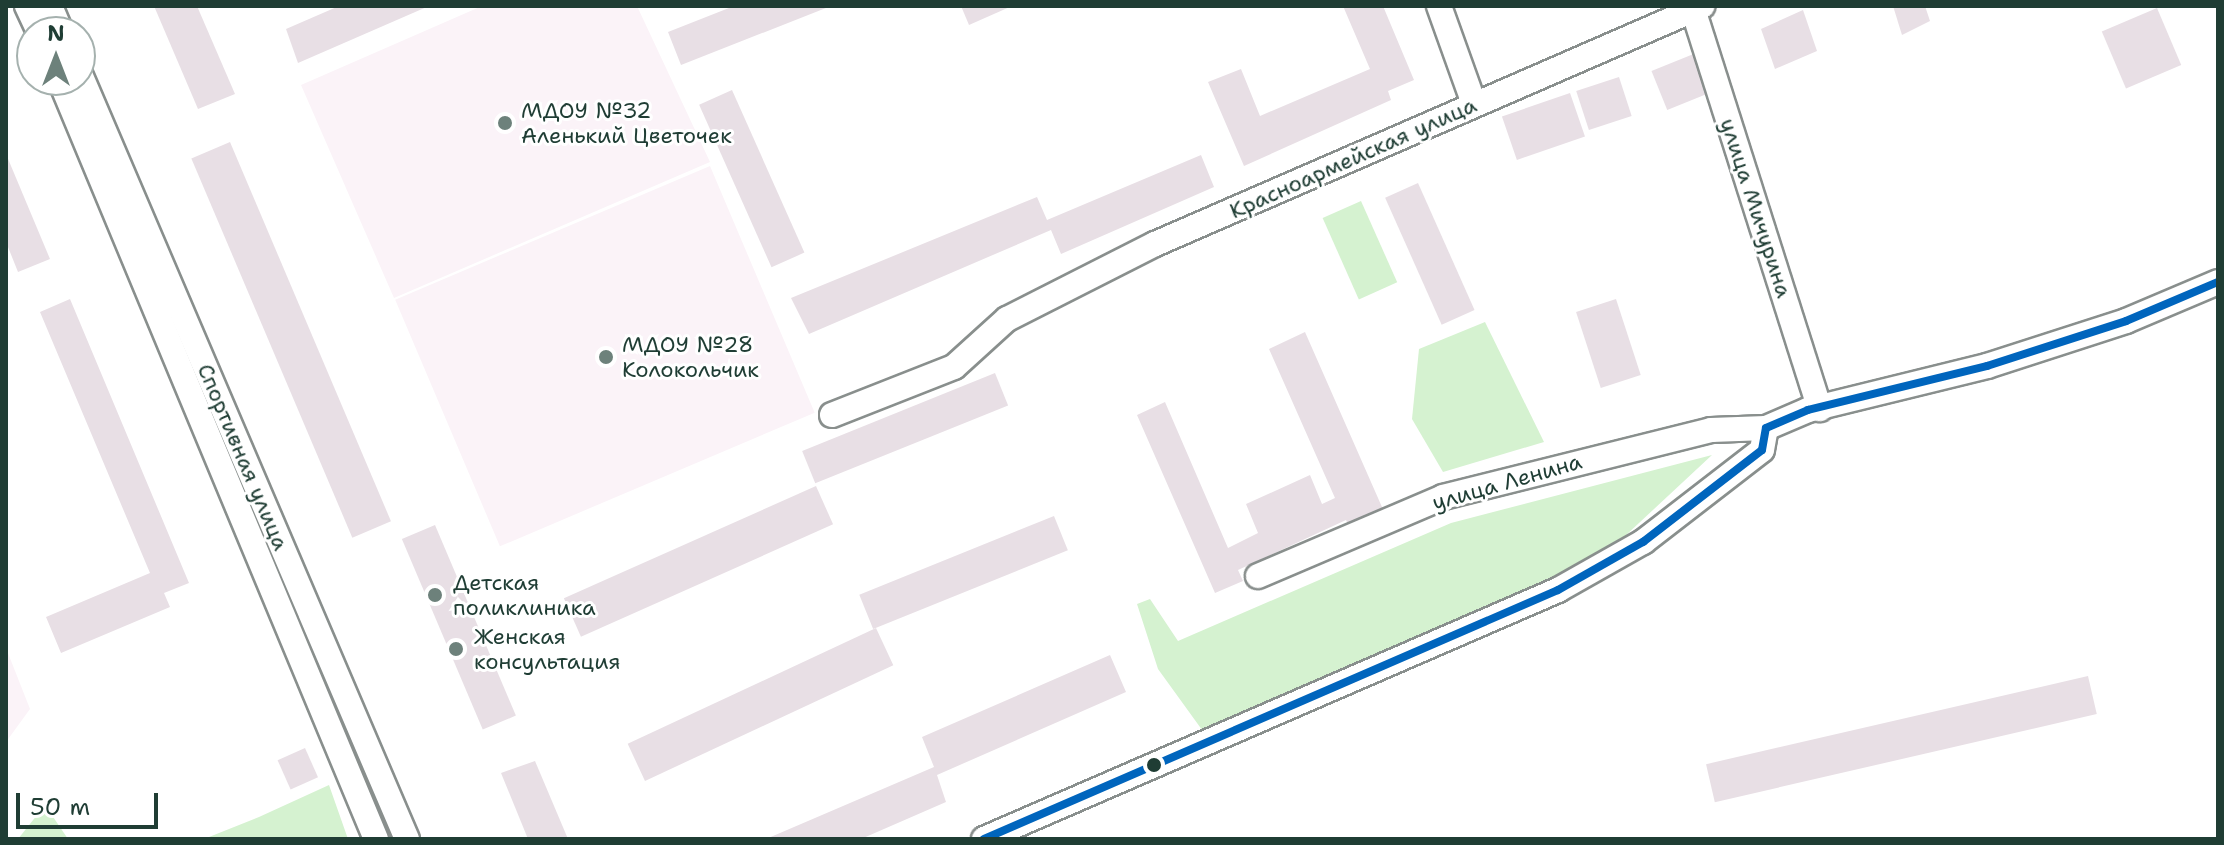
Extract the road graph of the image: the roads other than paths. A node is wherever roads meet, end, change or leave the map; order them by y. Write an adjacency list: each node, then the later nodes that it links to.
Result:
1 (1439, 6): 5 (street)
2 (1696, 7): 5 (street, Красноармейская улица); 7 (street, улица Мичурина)
3 (67, 96): 11 (street, Спортивная улица)
4 (89, 96): 12 (street, Спортивная улица)
5 (1474, 104): 8 (street, Красноармейская улица)
6 (2218, 282): 7 (street, улица Ленина)
7 (1820, 409): 9 (street, улица Ленина)
8 (832, 415)
9 (1766, 428): 10 (street, улица Ленина); 13 (street)
10 (1258, 576)
11 (376, 839)
12 (407, 839)
13 (984, 839)

